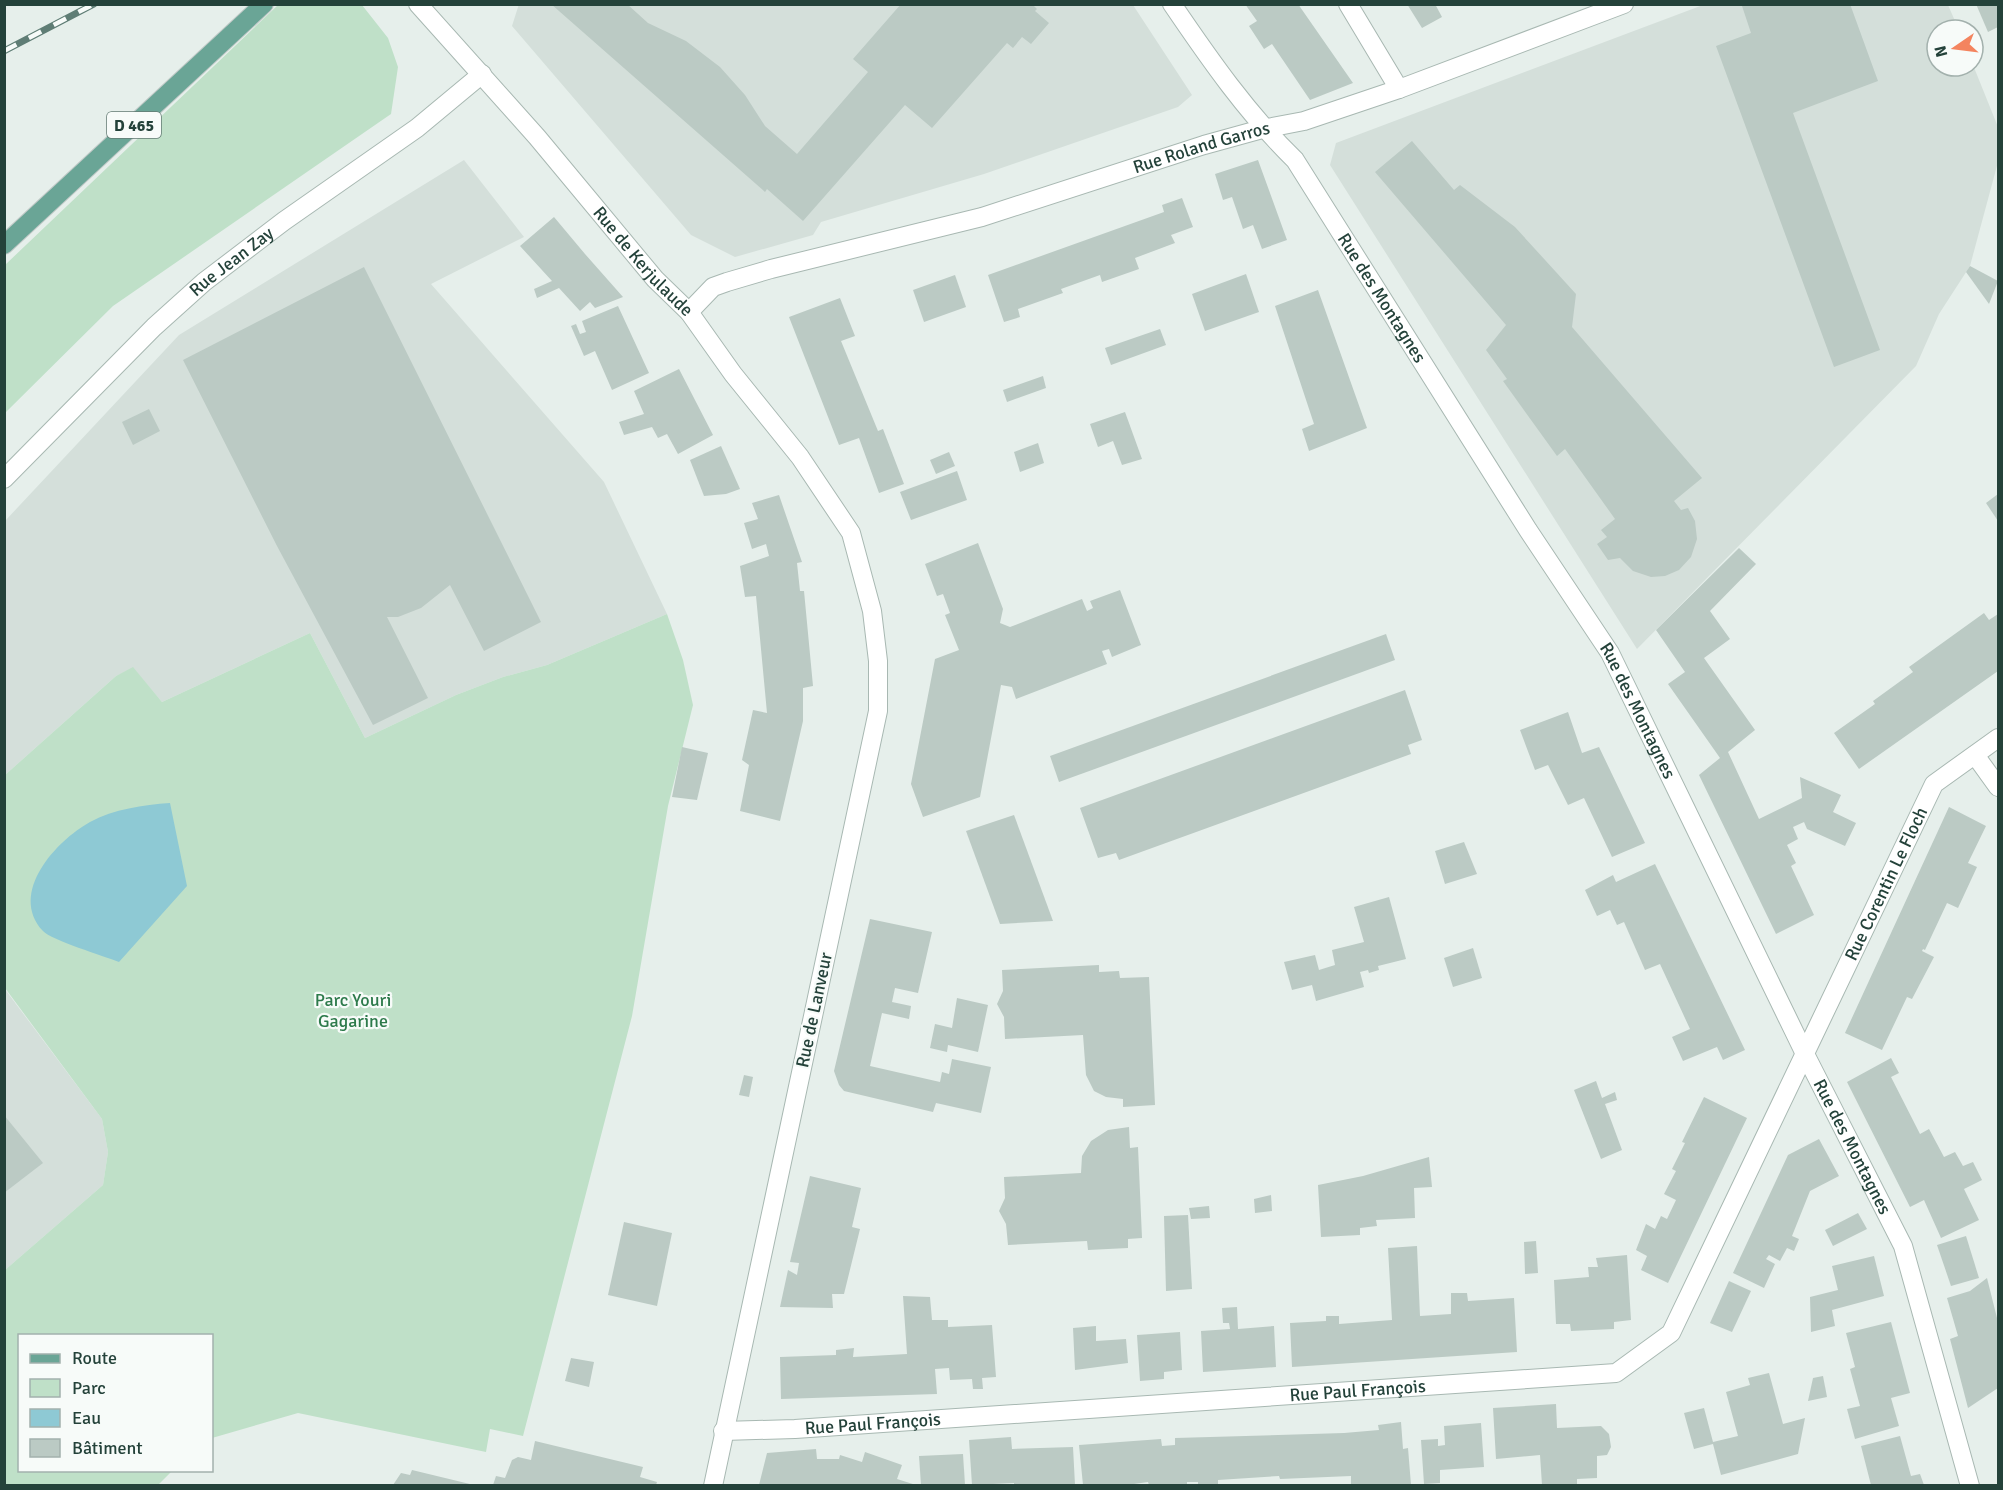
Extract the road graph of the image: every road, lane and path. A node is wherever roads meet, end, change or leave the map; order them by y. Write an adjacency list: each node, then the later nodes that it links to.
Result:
1 (264, 4): 9 (main road, D 465)
2 (418, 4): 6 (street, Rue de Kerjulaude)
3 (1172, 4): 8 (street, Rue des Montagnes)
4 (1348, 4): 7 (street)
5 (1619, 6): 7 (street, Rue Roland Garros)
6 (482, 74): 10 (street, Rue de Kerjulaude); 11 (street, Rue Jean Zay)
7 (1399, 89): 8 (street, Rue Roland Garros)
8 (1262, 129): 10 (street, Rue Roland Garros); 16 (street, Rue des Montagnes)
9 (4, 245)
10 (689, 312): 12 (street, Rue de Kerjulaude)
11 (4, 479)
12 (851, 533): 17 (street, Rue de Lanveur)
13 (1998, 738): 14 (street, Rue Corentin Le Floch)
14 (1975, 755): 15 (street); 16 (street, Rue Corentin Le Floch)
15 (1998, 786)
16 (1805, 1054): 17 (street, Rue Paul François); 19 (street, Rue des Montagnes)
17 (723, 1431): 18 (street, Rue de Lanveur)
18 (713, 1485)
19 (1970, 1485)

